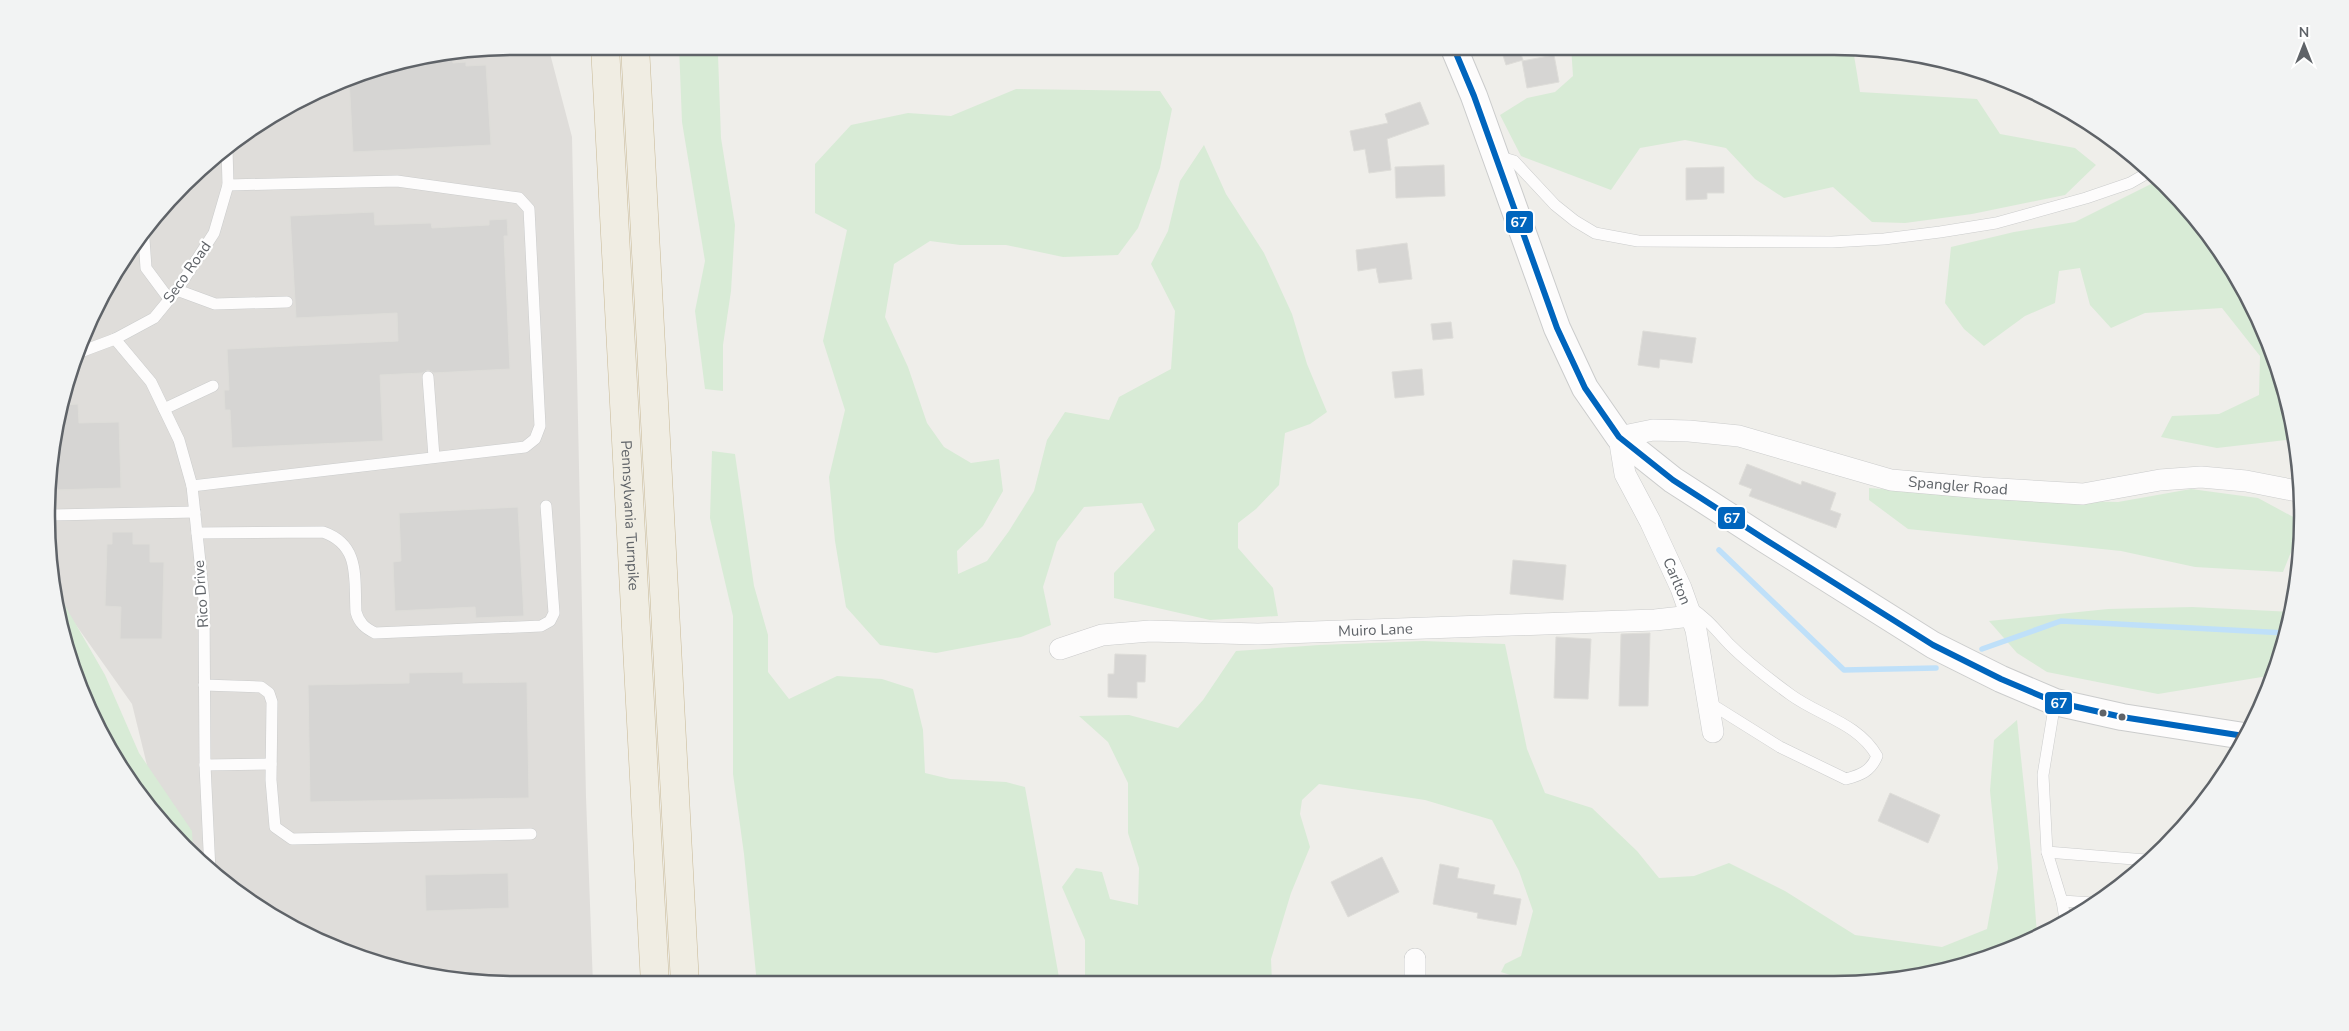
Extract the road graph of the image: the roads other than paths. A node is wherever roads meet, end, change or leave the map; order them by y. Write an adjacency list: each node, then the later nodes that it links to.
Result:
1 (605, 55): 42 (highway, Pennsylvania Turnpike)
2 (635, 55): 43 (highway, Pennsylvania Turnpike)
3 (1456, 55): 5 (street)
4 (227, 156): 7 (lane, Seco Road)
5 (1495, 156): 6 (lane); 17 (street)
6 (2144, 175)
7 (228, 185): 9 (lane, Seco Road); 18 (lane)
8 (144, 243): 10 (lane)
9 (176, 290): 10 (lane, Seco Road); 11 (lane)
10 (169, 300): 12 (lane, Seco Road)
11 (287, 302)
12 (115, 339): 13 (lane, Seco Road); 16 (lane, Rico Drive)
13 (86, 350)
14 (428, 377): 18 (lane)
15 (213, 386): 16 (lane)
16 (164, 409): 19 (lane, Rico Drive)
17 (1618, 437): 20 (street, Spangler Road); 25 (street, Carlton); 29 (street)
18 (434, 457): 19 (lane)
19 (192, 486): 22 (lane, Rico Drive)
20 (2293, 490)
21 (546, 506): 24 (lane)
22 (195, 512): 23 (lane); 24 (lane, Rico Drive)
23 (55, 515)
24 (197, 533): 27 (lane, Rico Drive)
25 (1689, 610): 26 (street, Muiro Lane); 28 (street, Carlton); 28 (lane)
26 (1060, 649)
27 (204, 685): 32 (lane); 33 (lane, Rico Drive)
28 (1708, 702): 30 (street, Carlton)
29 (2055, 702): 31 (street); 35 (lane)
30 (1713, 732)
31 (2238, 735)
32 (271, 764): 33 (lane); 34 (lane)
33 (205, 766): 37 (lane, Rico Drive)
34 (531, 834)
35 (2047, 852): 36 (lane); 38 (lane)
36 (2140, 859)
37 (209, 860)
38 (2062, 901): 39 (lane); 40 (lane)
39 (2082, 902)
40 (2064, 914)
41 (1415, 960): 44 (street)
42 (655, 976)
43 (685, 976)
44 (1415, 976)

